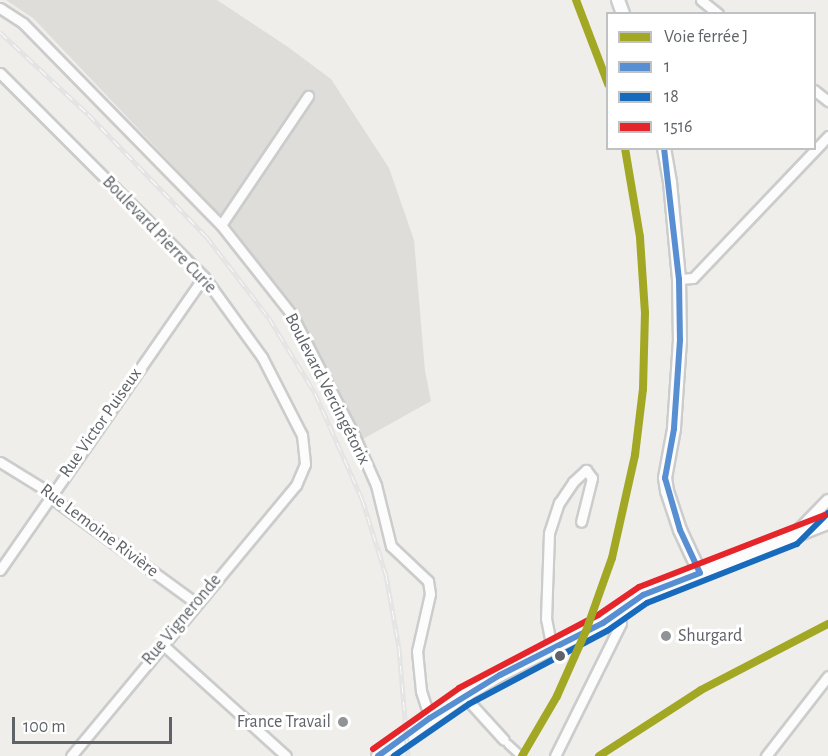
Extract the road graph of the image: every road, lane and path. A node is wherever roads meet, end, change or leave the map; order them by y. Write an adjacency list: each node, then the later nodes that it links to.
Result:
1 (701, 0): 3 (street)
2 (0, 8): 10 (street, Boulevard Vercingétorix)
3 (716, 12)
4 (0, 73): 11 (street, Boulevard Pierre Curie)
5 (308, 96): 10 (street)
6 (828, 136): 7 (street)
7 (816, 149)
8 (664, 150): 12 (main road)
9 (815, 150): 12 (street)
10 (221, 225): 28 (street, Boulevard Vercingétorix)
11 (204, 277): 14 (street, Boulevard Pierre Curie); 15 (street, Rue Victor Puiseux)
12 (679, 279): 21 (main road)
13 (0, 462): 15 (street, Rue Lemoine Rivière)
14 (296, 485): 22 (street, Rue Vigneronde)
15 (52, 494): 20 (street, Rue Victor Puiseux); 22 (street, Rue Lemoine Rivière)
16 (827, 504): 19 (street)
17 (581, 522): 25 (street)
18 (828, 523): 19 (main road)
19 (793, 536): 21 (main road)
20 (0, 570)
21 (700, 573): 23 (main road)
22 (196, 603): 24 (street, Rue Vigneronde)
23 (613, 615): 25 (main road); 34 (street)
24 (162, 644): 30 (street, Rue Vigneronde); 31 (street)
25 (552, 649): 27 (main road)
26 (828, 676): 35 (street)
27 (464, 696): 28 (main road); 29 (street)
28 (430, 718): 32 (main road)
29 (506, 742): 33 (street)
30 (71, 756)
31 (286, 756)
32 (378, 756)
33 (521, 756)
34 (555, 756)
35 (766, 756)

